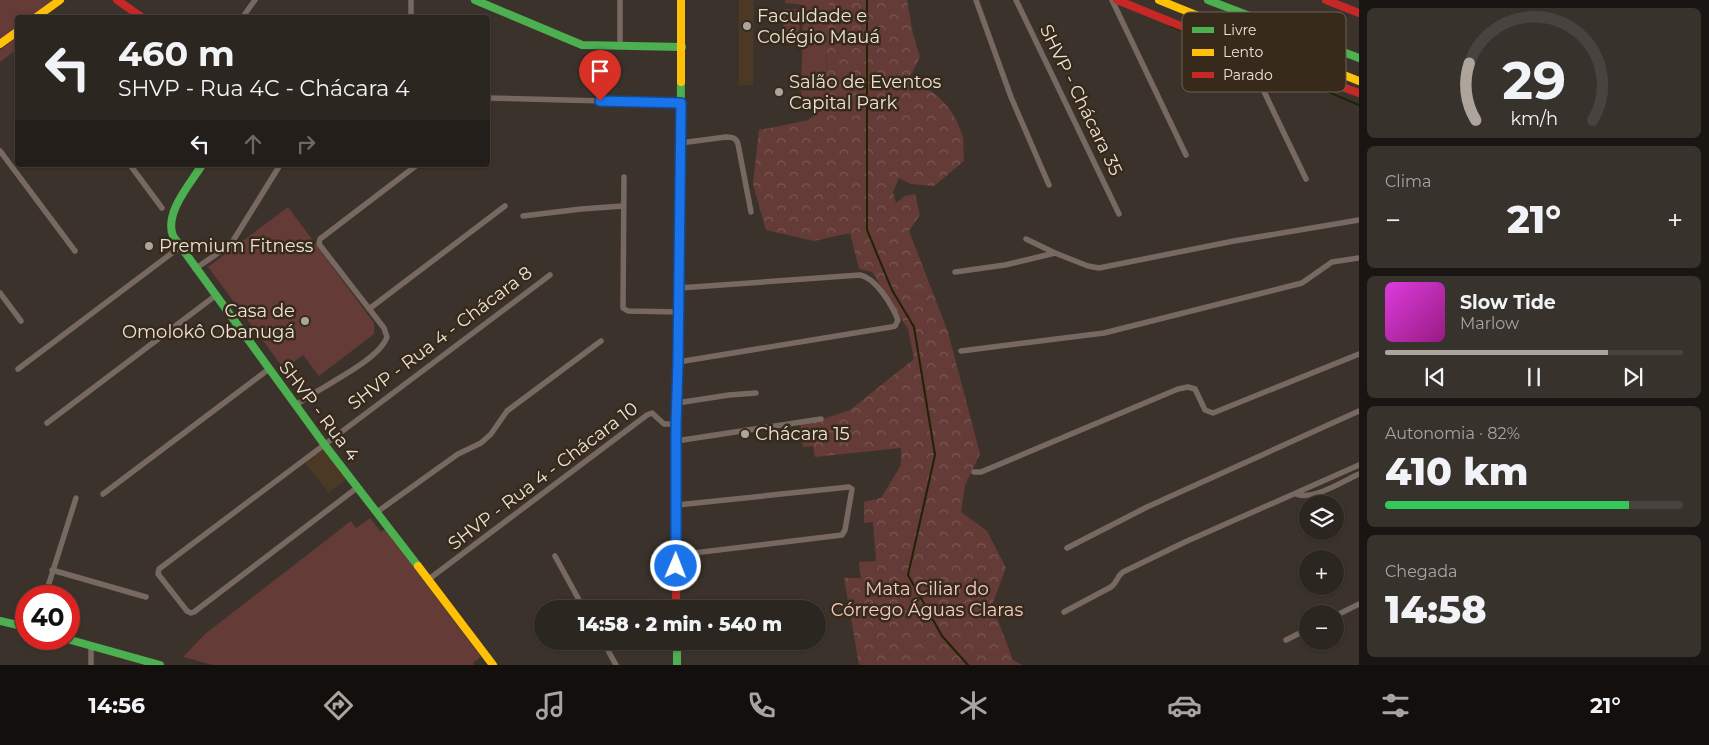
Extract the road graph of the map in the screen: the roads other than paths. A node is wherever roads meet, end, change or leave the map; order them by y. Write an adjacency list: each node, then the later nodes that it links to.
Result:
1 (60, 0): 18 (main road)
2 (117, 0): 19 (main road)
3 (255, 0): 20 (street)
4 (411, 0): 21 (street)
5 (475, 0): 25 (main road)
6 (620, 0): 25 (street)
7 (681, 0): 26 (main road)
8 (976, 0): 45 (street)
9 (1016, 0): 50 (street, SHVP - Chácara 35)
10 (1112, 0): 38 (street)
11 (1117, 0): 22 (main road)
12 (1159, 0): 15 (main road)
13 (1208, 0): 16 (main road)
14 (1326, 0): 17 (main road)
15 (1189, 12)
16 (1239, 12)
17 (1359, 13)
18 (39, 15)
19 (139, 15)
20 (244, 15)
21 (411, 15)
22 (1182, 26)
23 (15, 33): 24 (main road)
24 (0, 44)
25 (620, 46): 26 (main road)
26 (682, 47): 35 (main road)
27 (1346, 53): 28 (main road)
28 (1359, 58)
29 (1346, 76): 30 (main road)
30 (1359, 81)
31 (1346, 88): 33 (main road)
32 (1264, 92): 44 (street)
33 (1359, 93)
34 (490, 98): 35 (street)
35 (681, 103): 36 (main road)
36 (680, 143): 49 (street); 61 (main road)
37 (0, 151): 55 (street)
38 (1186, 155)
39 (131, 167): 48 (street)
40 (201, 167): 54 (main road, SHVP - Rua 4)
41 (279, 167): 58 (street)
42 (414, 167): 64 (street)
43 (624, 177): 47 (street)
44 (1306, 179)
45 (1049, 185)
46 (505, 206): 64 (street)
47 (623, 206): 51 (street); 65 (street)
48 (162, 208)
49 (751, 212)
50 (1119, 214)
51 (523, 216)
52 (1359, 220): 56 (street)
53 (1026, 239): 56 (street)
54 (180, 248): 58 (main road, SHVP - Rua 4); 71 (street)
55 (75, 251)
56 (1055, 253): 59 (street)
57 (1359, 258): 68 (street)
58 (195, 269): 63 (main road, SHVP - Rua 4)
59 (955, 272)
60 (550, 274): 81 (street, SHVP - Rua 4 - Chácara 8)
61 (679, 288): 65 (main road); 70 (street)
62 (0, 293): 66 (street)
63 (214, 296): 72 (main road, SHVP - Rua 4); 78 (street)
64 (369, 309): 75 (street)
65 (679, 312): 70 (main road)
66 (21, 321)
67 (601, 340): 90 (street)
68 (961, 351)
69 (1359, 354): 83 (street)
70 (678, 362): 74 (main road)
71 (18, 369)
72 (269, 369): 75 (main road, SHVP - Rua 4); 86 (street)
73 (756, 394): 74 (street)
74 (677, 403): 79 (main road)
75 (296, 405): 81 (main road, SHVP - Rua 4)
76 (1359, 411): 91 (street)
77 (821, 419): 80 (street)
78 (46, 423)
79 (676, 424): 80 (main road); 95 (street, SHVP - Rua 4 - Chácara 10)
80 (676, 441): 89 (main road)
81 (324, 444): 85 (main road, SHVP - Rua 4); 85 (street, SHVP - Rua 4 - Chácara 8)
82 (1359, 465): 87 (street)
83 (974, 472)
84 (1359, 474): 87 (street)
85 (358, 487): 90 (main road, SHVP - Rua 4)
86 (103, 494)
87 (1296, 494): 101 (street)
88 (76, 498): 94 (street)
89 (677, 506): 92 (main road); 92 (street)
90 (378, 512): 95 (main road, SHVP - Rua 4)
91 (1067, 548)
92 (677, 555): 99 (main road)
93 (555, 556): 98 (street)
94 (52, 570): 96 (street); 97 (street)
95 (428, 579): 113 (main road, SHVP - Rua 4)
96 (48, 585)
97 (146, 597)
98 (579, 600)
99 (676, 600)
100 (1359, 604): 102 (street)
101 (1064, 612)
102 (1344, 612)
103 (0, 621): 104 (main road)
104 (15, 625)
105 (1299, 634): 106 (street)
106 (1286, 640)
107 (80, 643): 108 (main road)
108 (91, 646): 111 (street); 112 (main road)
109 (608, 650): 114 (street)
110 (677, 650): 115 (main road)
111 (91, 665)
112 (160, 665)
113 (493, 665)
114 (616, 665)
115 (677, 665)

